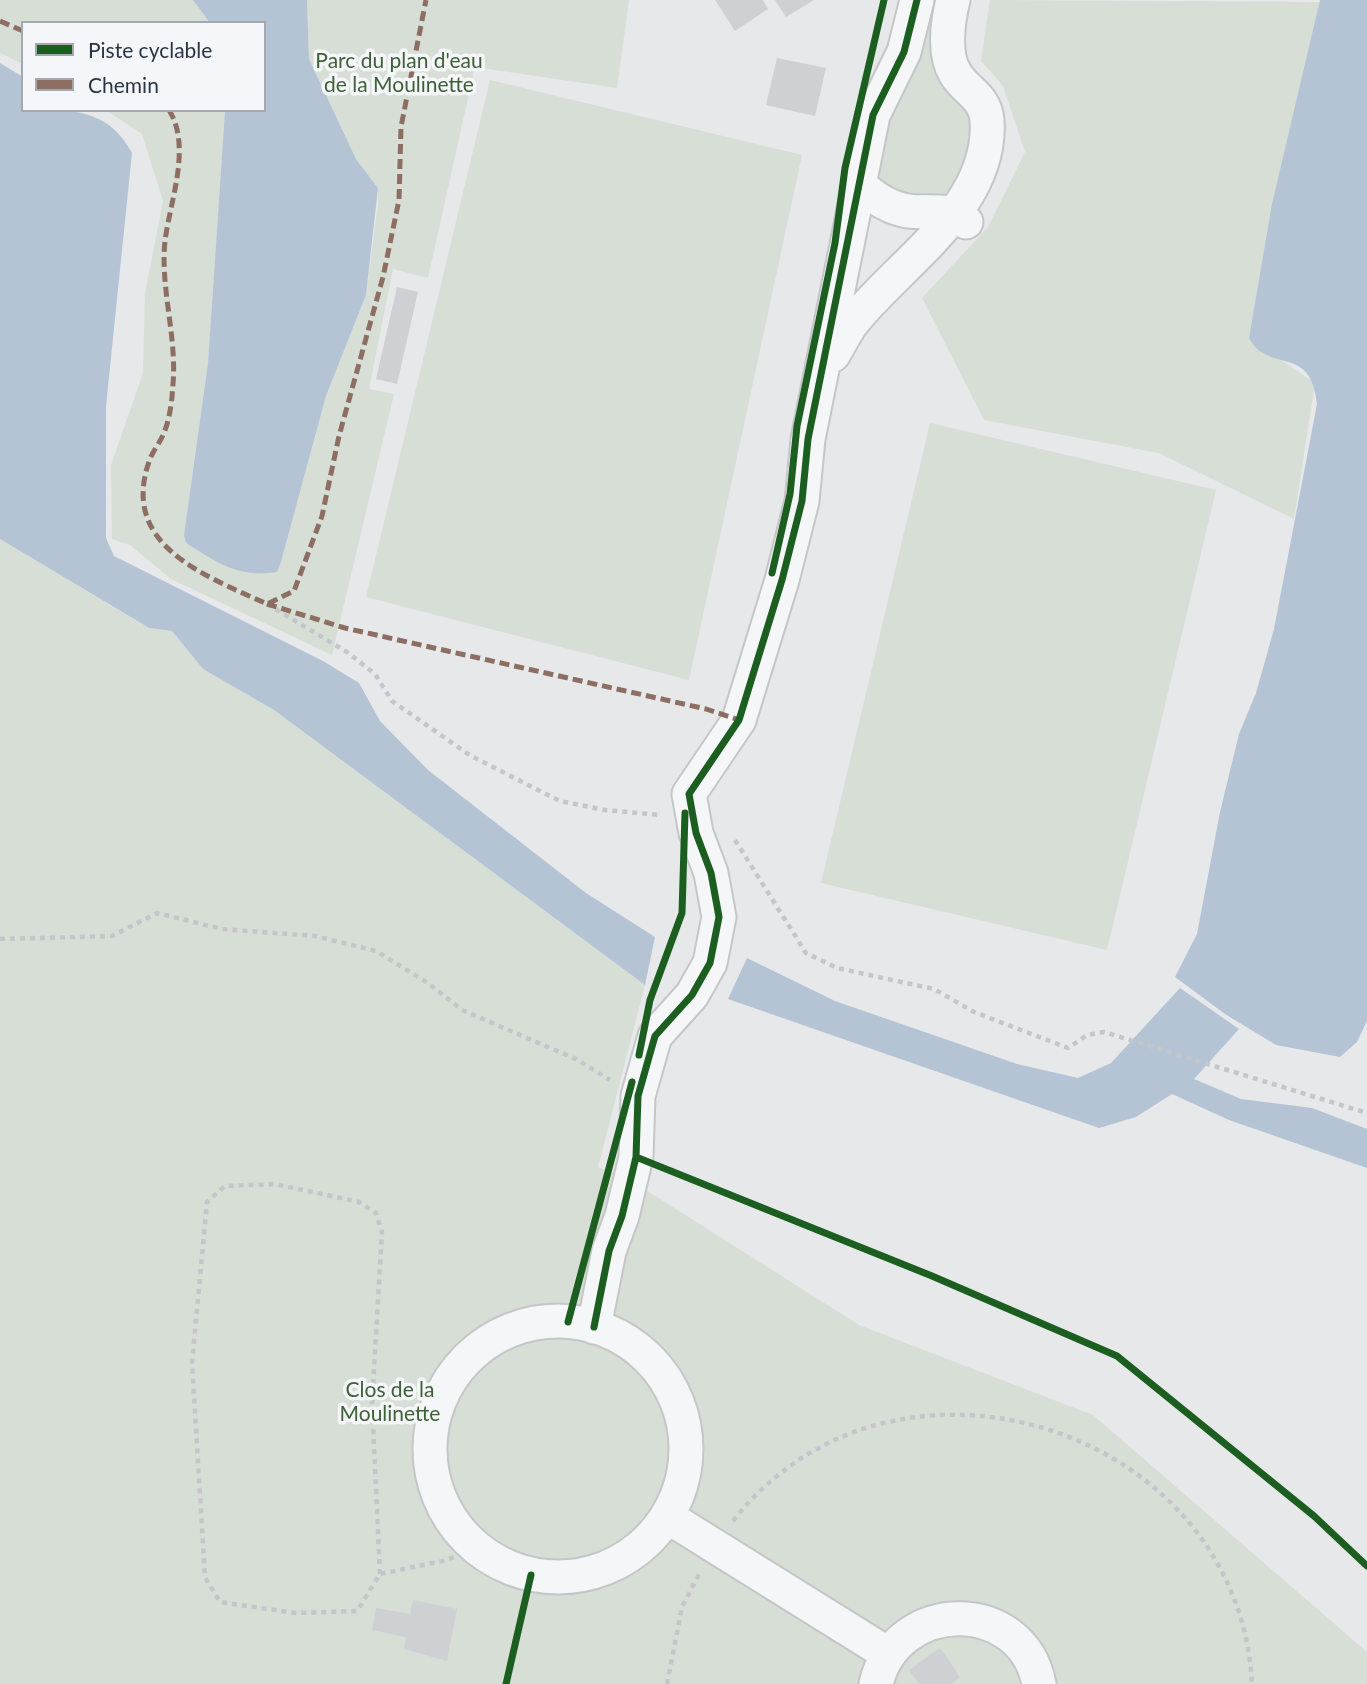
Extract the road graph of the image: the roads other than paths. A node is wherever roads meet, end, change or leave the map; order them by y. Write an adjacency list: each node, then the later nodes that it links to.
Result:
1 (917, 0): 3 (street)
2 (953, 0): 4 (street)
3 (860, 185): 4 (street); 5 (street)
4 (964, 220): 5 (street)
5 (824, 369): 6 (street)
6 (594, 1327): 7 (street); 7 (street)
7 (667, 1517): 8 (street)
8 (882, 1669): 9 (street)
9 (1039, 1684)

